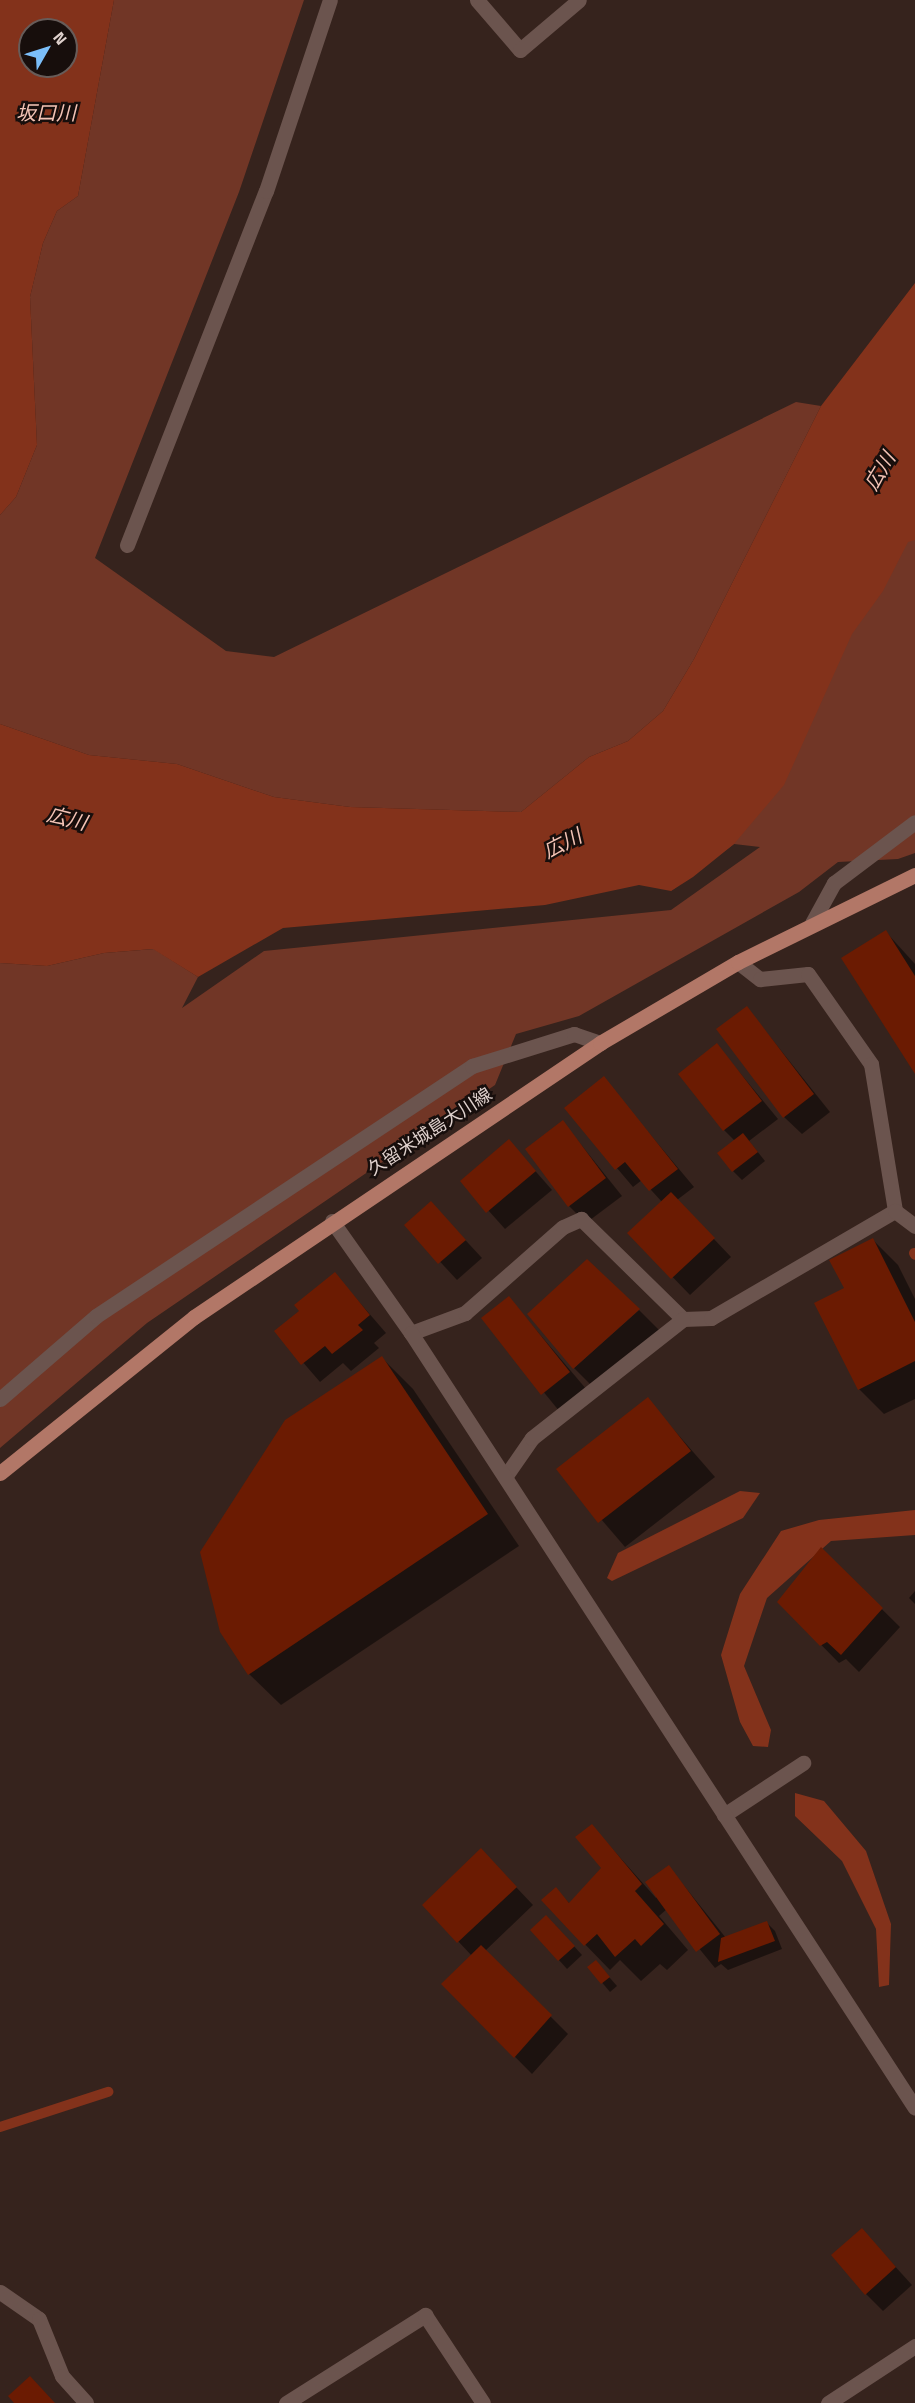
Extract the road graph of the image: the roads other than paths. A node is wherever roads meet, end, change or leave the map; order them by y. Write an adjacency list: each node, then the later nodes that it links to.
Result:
1 (330, 0): 4 (street)
2 (477, 0): 3 (street)
3 (579, 0)
4 (127, 545)
5 (915, 822): 7 (street)
6 (915, 875): 7 (main road, 久留米城島大川線)
7 (812, 923): 8 (main road, 久留米城島大川線)
8 (738, 962): 9 (main road, 久留米城島大川線); 10 (street)
9 (600, 1043): 11 (main road, 久留米城島大川線); 15 (street)
10 (895, 1211): 12 (street); 13 (street)
11 (332, 1221): 14 (street); 16 (main road, 久留米城島大川線)
12 (915, 1226)
13 (683, 1319): 14 (street); 17 (street)
14 (411, 1333): 17 (street)
15 (0, 1399)
16 (0, 1473)
17 (505, 1477): 19 (street)
18 (803, 1763): 19 (street)
19 (724, 1815): 20 (street)
20 (915, 2108)
21 (0, 2292): 23 (street)
22 (915, 2346): 26 (street)
23 (86, 2403)
24 (286, 2403): 25 (street)
25 (483, 2403)
26 (828, 2403)

